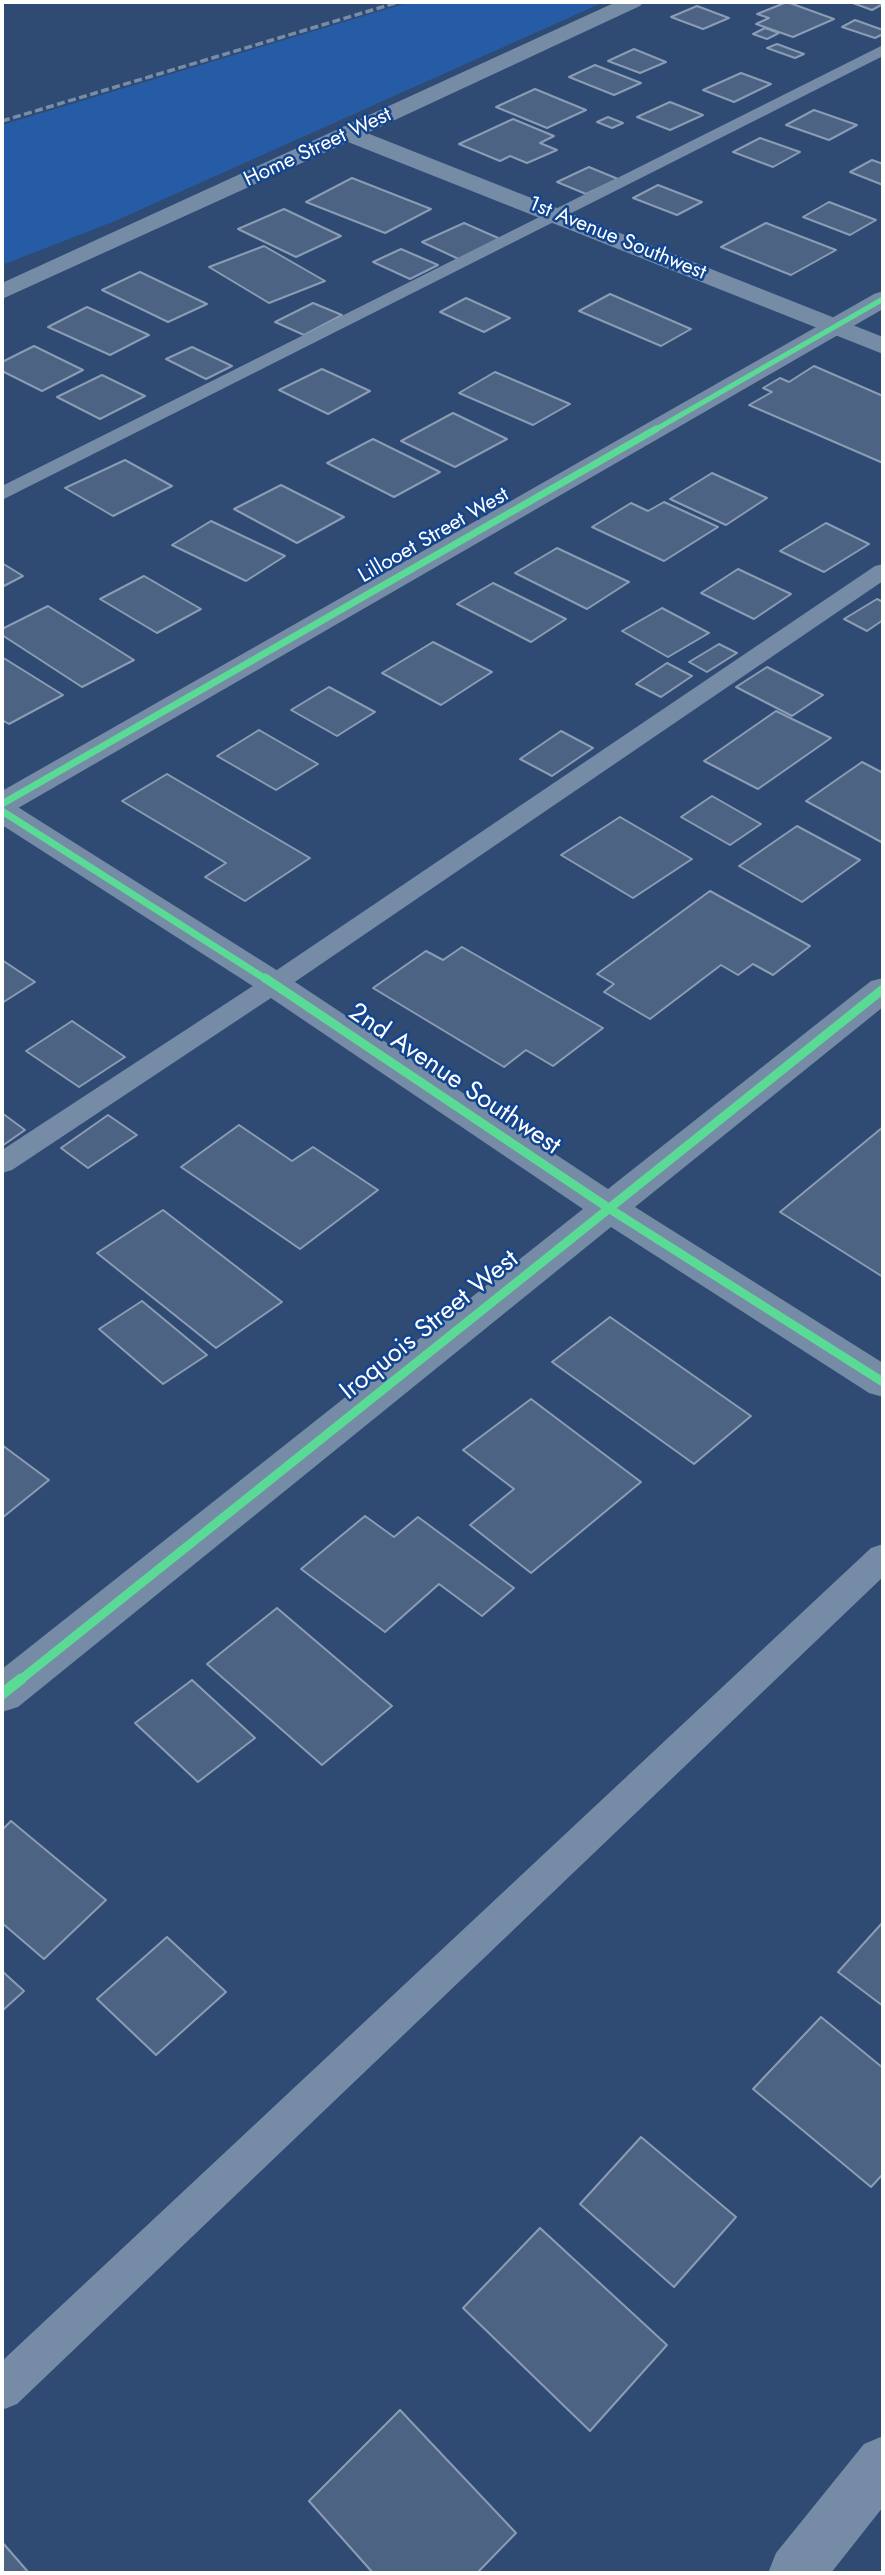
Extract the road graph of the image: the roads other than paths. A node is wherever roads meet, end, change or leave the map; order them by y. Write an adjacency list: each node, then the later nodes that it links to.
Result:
1 (633, 2): 3 (street, Home Street West)
2 (883, 50): 4 (lane)
3 (349, 134): 4 (street, 1st Avenue Southwest); 5 (street, Home Street West)
4 (556, 215): 7 (street, 1st Avenue Southwest); 9 (lane)
5 (2, 292)
6 (883, 299): 7 (street, Lillooet Street West)
7 (837, 326): 8 (street, 1st Avenue Southwest); 11 (street, Lillooet Street West)
8 (883, 346)
9 (2, 494)
10 (883, 571): 13 (lane)
11 (2, 804)
12 (2, 811): 13 (street, 2nd Avenue Southwest)
13 (274, 984): 15 (lane); 16 (street, 2nd Avenue Southwest)
14 (883, 989): 16 (street, Iroquois Street West)
15 (2, 1163)
16 (610, 1209): 17 (street, 2nd Avenue Southwest); 19 (street, Iroquois Street West)
17 (883, 1382)
18 (883, 1557): 20 (lane)
19 (2, 1694)
20 (2, 2389)
21 (880, 2474): 22 (street)
22 (796, 2573)

